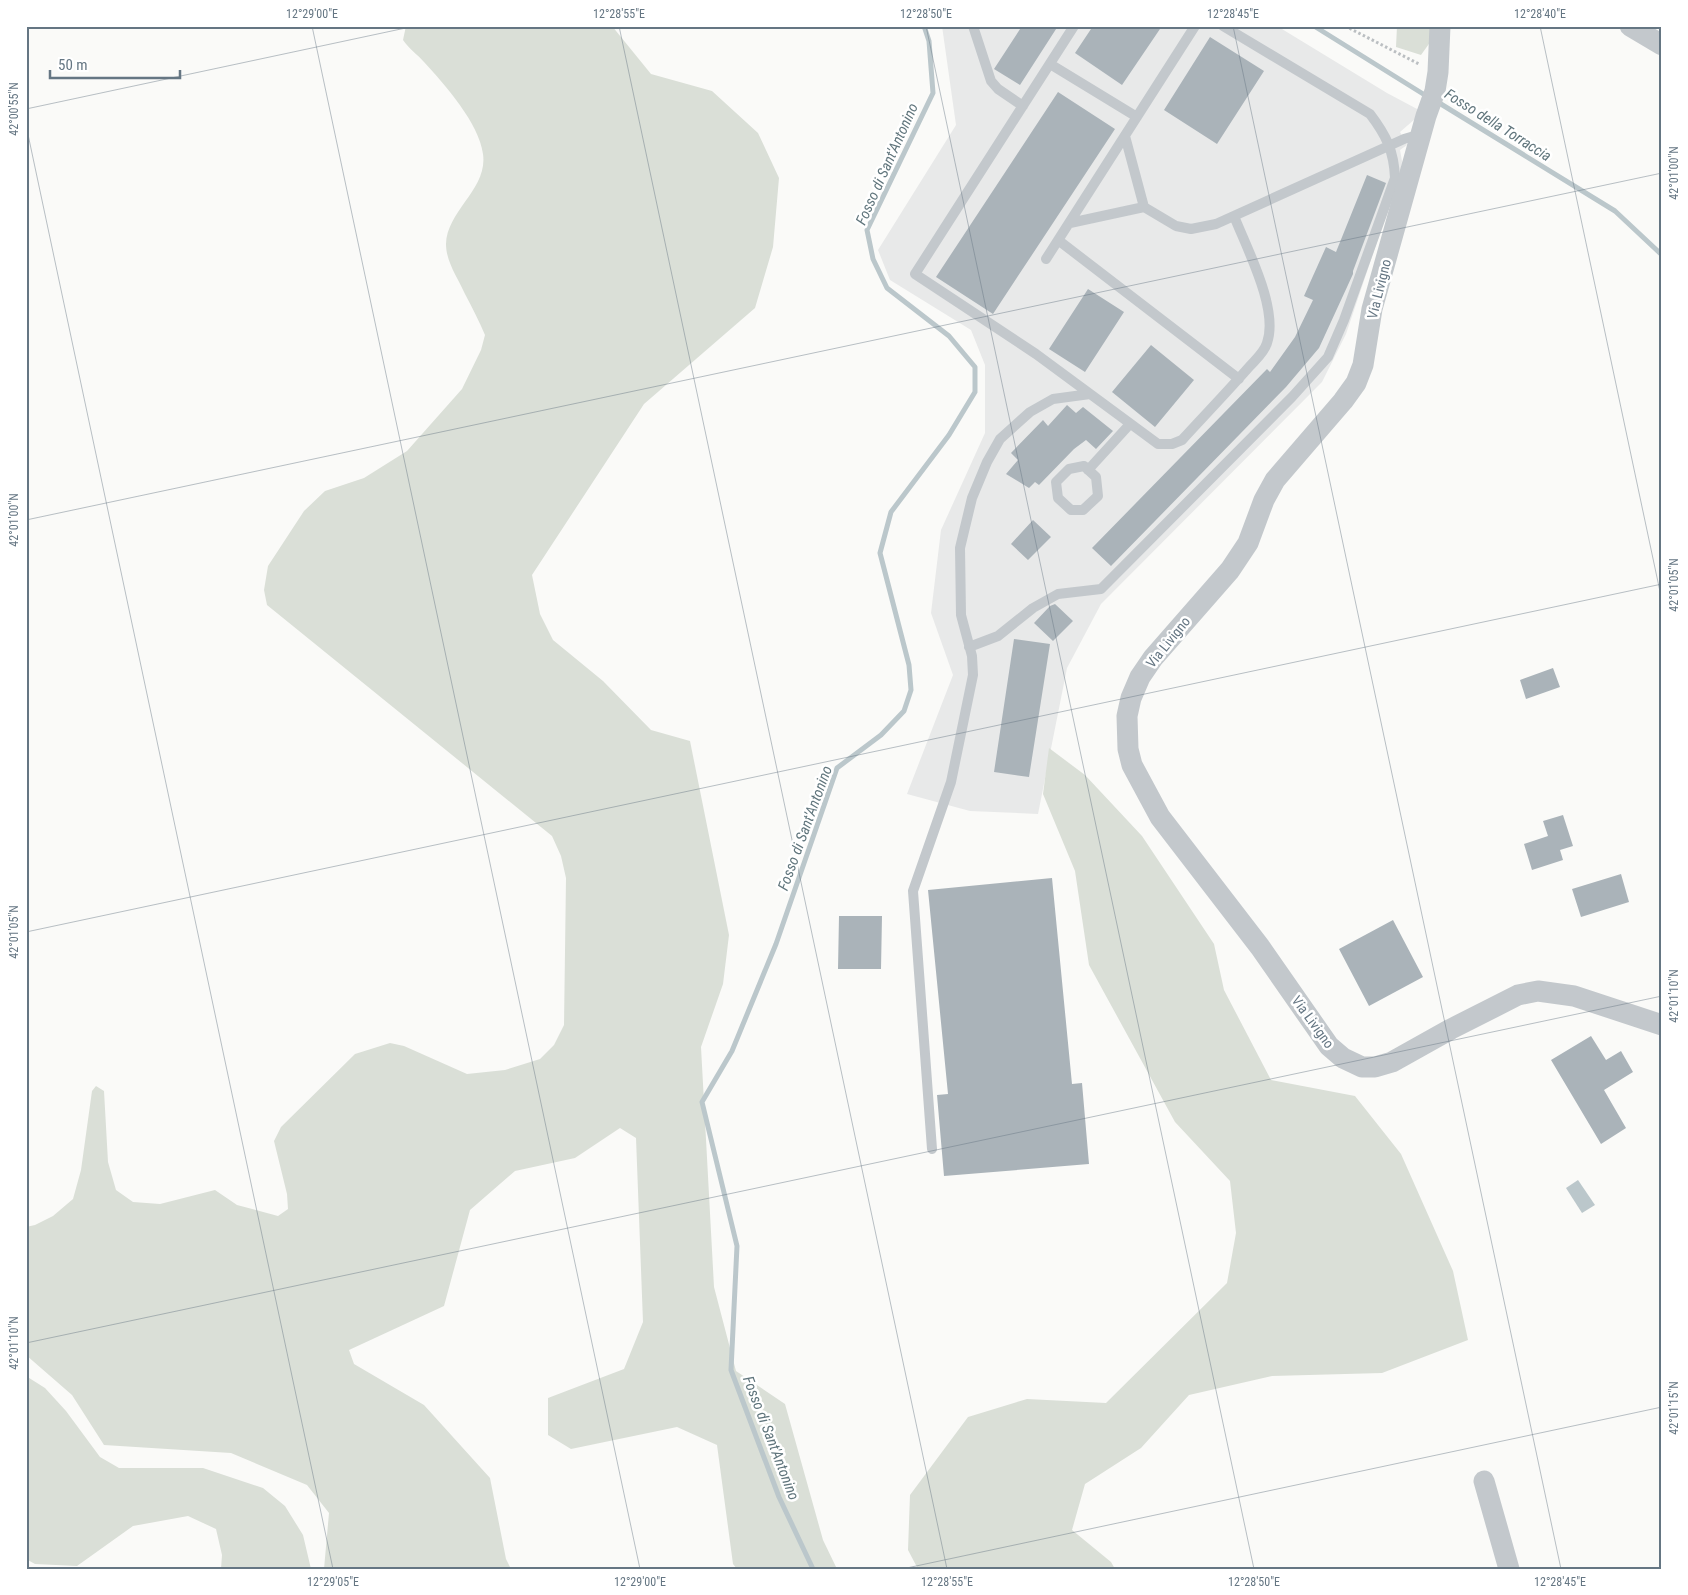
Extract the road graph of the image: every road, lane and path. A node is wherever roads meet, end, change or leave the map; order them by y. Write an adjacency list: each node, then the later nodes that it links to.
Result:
1 (972, 26): 11 (lane)
2 (1074, 26): 9 (lane)
3 (1195, 26): 12 (lane)
4 (1224, 26): 15 (lane)
5 (1345, 26): 10 (path)
6 (1440, 26): 10 (street, Via Livigno)
7 (1630, 26): 8 (street)
8 (1662, 45)
9 (1050, 64): 11 (lane); 12 (lane)
10 (1436, 82): 13 (street, Via Livigno)
11 (1023, 106): 22 (lane)
12 (1137, 117): 14 (lane)
13 (1423, 125): 15 (lane); 26 (street, Via Livigno)
14 (1125, 136): 16 (lane); 18 (lane)
15 (1390, 145): 17 (lane); 25 (lane)
16 (1144, 207): 17 (lane); 18 (lane)
17 (1234, 216): 21 (lane)
18 (1070, 222): 19 (lane)
19 (1058, 240): 20 (lane); 21 (lane)
20 (1046, 259)
21 (1238, 379): 23 (lane)
22 (1090, 394): 23 (lane); 25 (lane)
23 (1130, 424): 24 (lane)
24 (1088, 470): 24 (lane)
25 (969, 647): 27 (lane)
26 (1662, 1025)
27 (932, 1149)
28 (1484, 1481): 29 (street)
29 (1509, 1569)

